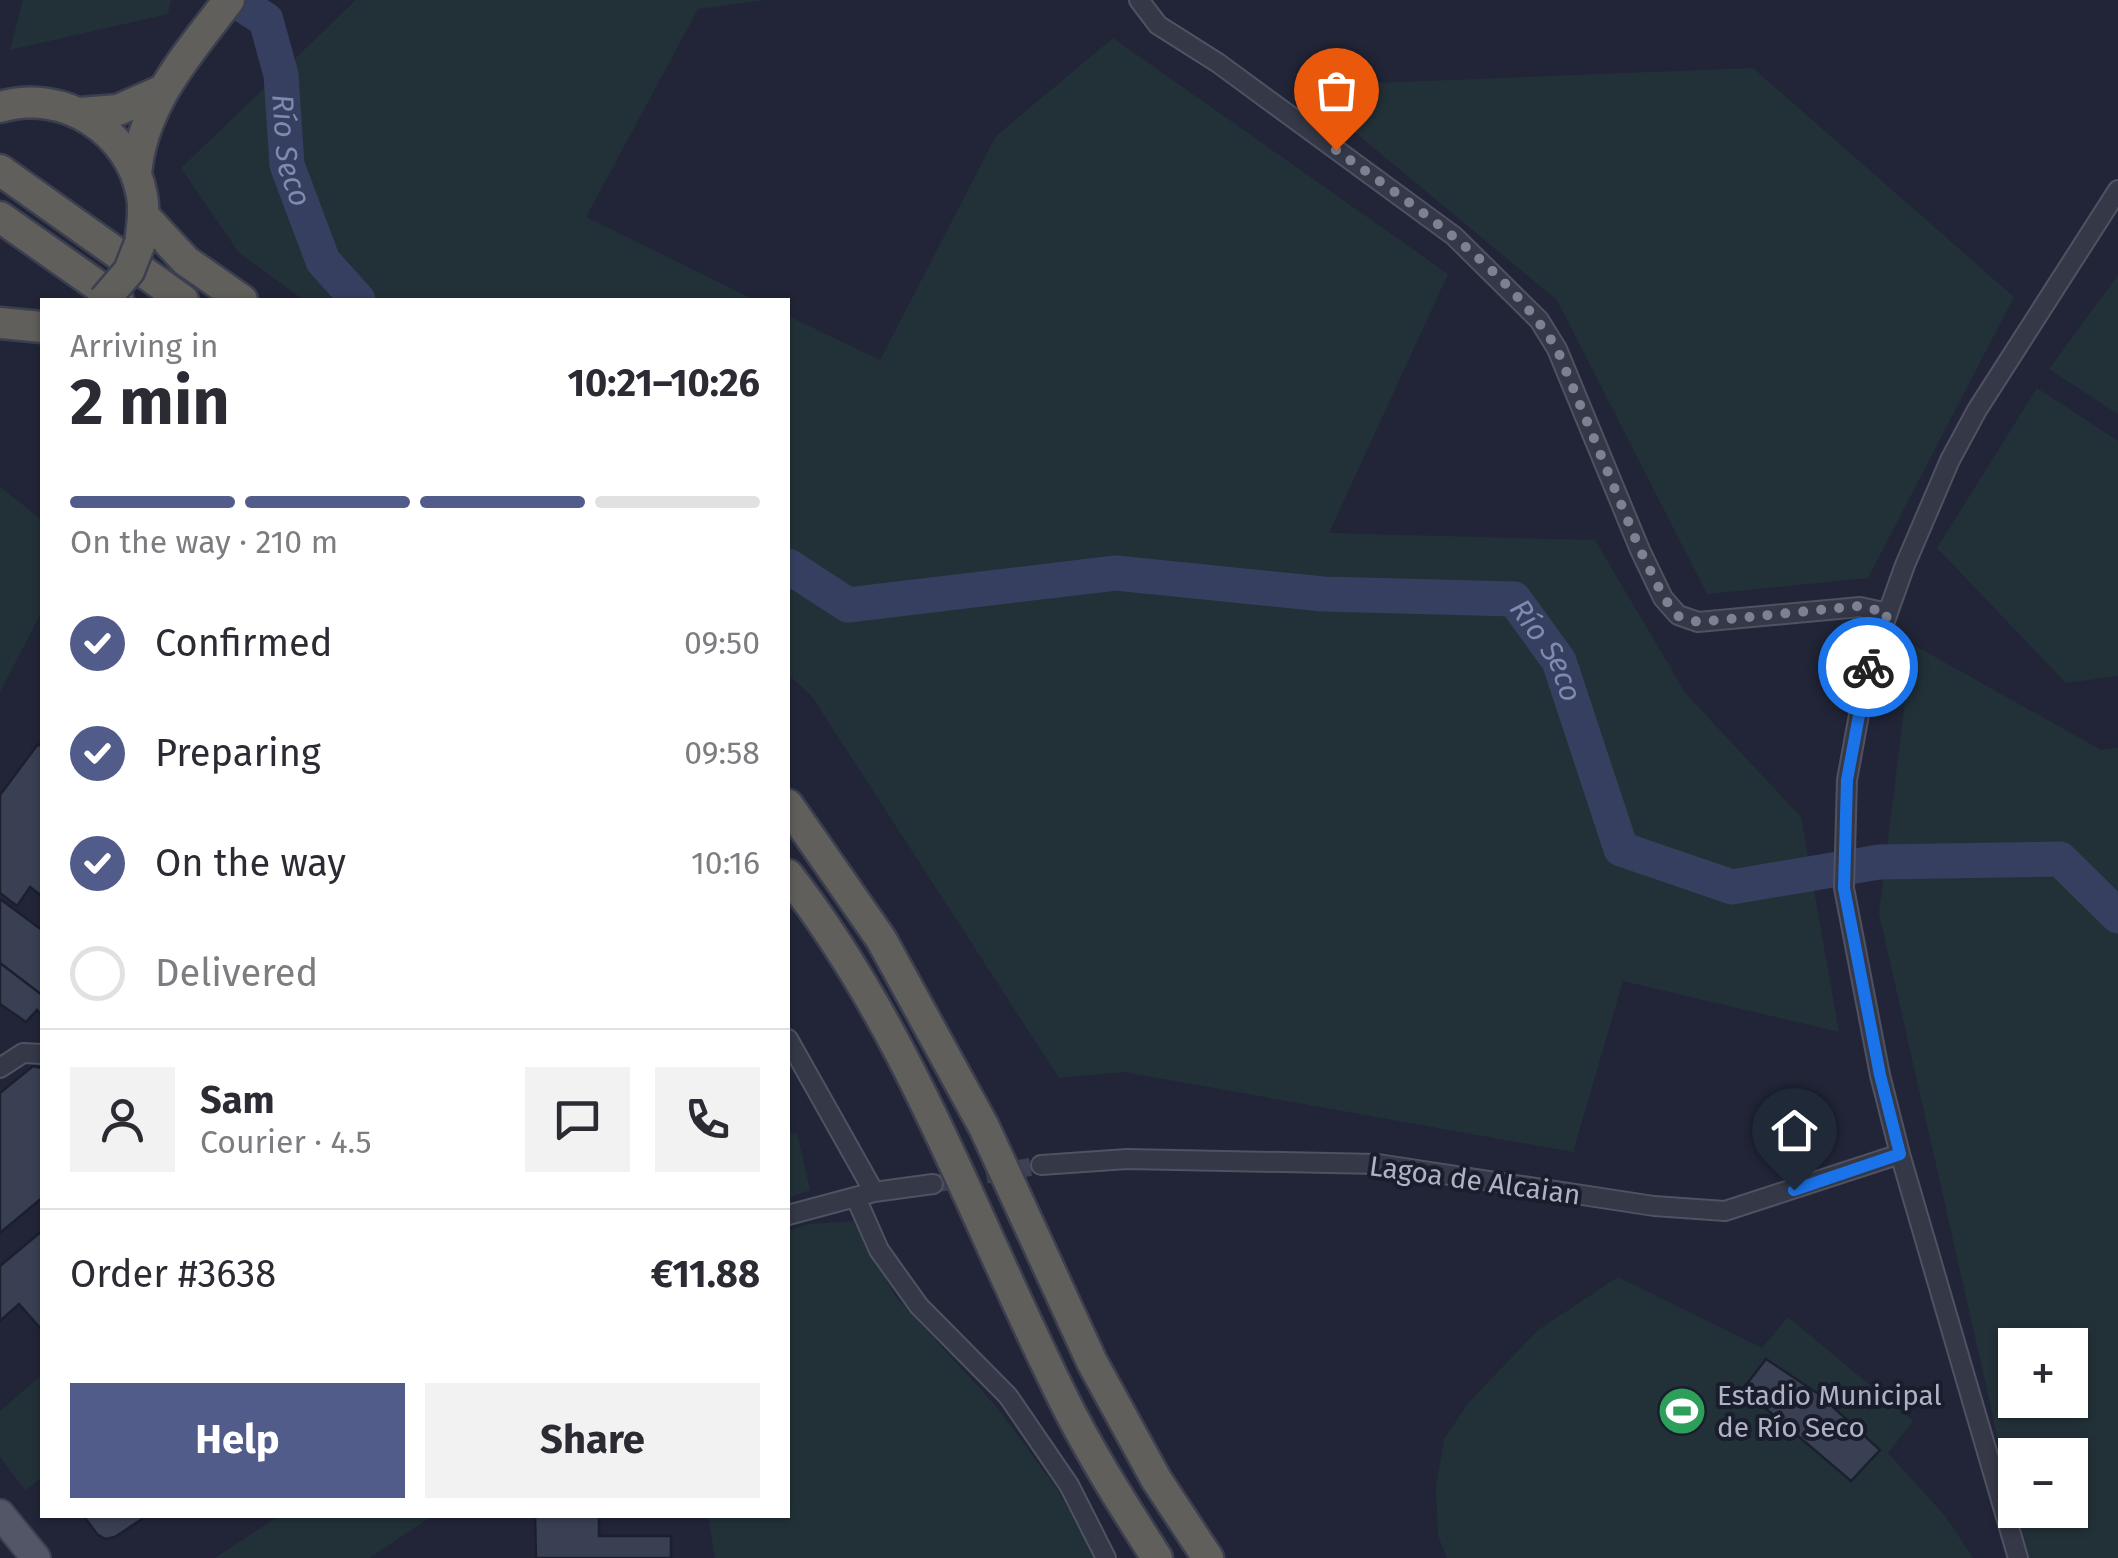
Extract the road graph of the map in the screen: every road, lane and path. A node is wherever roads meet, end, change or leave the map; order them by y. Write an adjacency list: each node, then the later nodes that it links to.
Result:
1 (230, 0): 3 (highway)
2 (1138, 0): 17 (street)
3 (161, 91): 5 (highway); 7 (highway)
4 (8, 99): 5 (highway)
5 (80, 113): 7 (highway)
6 (0, 170): 13 (highway)
7 (136, 174): 10 (highway)
8 (2118, 190): 17 (street)
9 (0, 217): 12 (highway)
10 (142, 229): 11 (highway, bridge); 14 (highway)
11 (106, 298)
12 (115, 298)
13 (180, 298)
14 (239, 298)
15 (3, 325): 16 (highway)
16 (40, 326)
17 (1888, 613): 23 (street)
18 (790, 808): 34 (highway)
19 (790, 878): 33 (highway)
20 (790, 1043): 26 (street)
21 (40, 1054): 22 (street)
22 (0, 1068)
23 (1900, 1154): 24 (street, Lagoa de Alcaian); 35 (street)
24 (1040, 1165)
25 (933, 1184): 26 (street)
26 (865, 1195): 27 (street); 32 (street)
27 (790, 1214)
28 (0, 1514): 31 (main road)
29 (0, 1538): 30 (main road)
30 (17, 1558)
31 (36, 1558)
32 (1106, 1558)
33 (1157, 1558)
34 (1208, 1558)
35 (2018, 1558)

